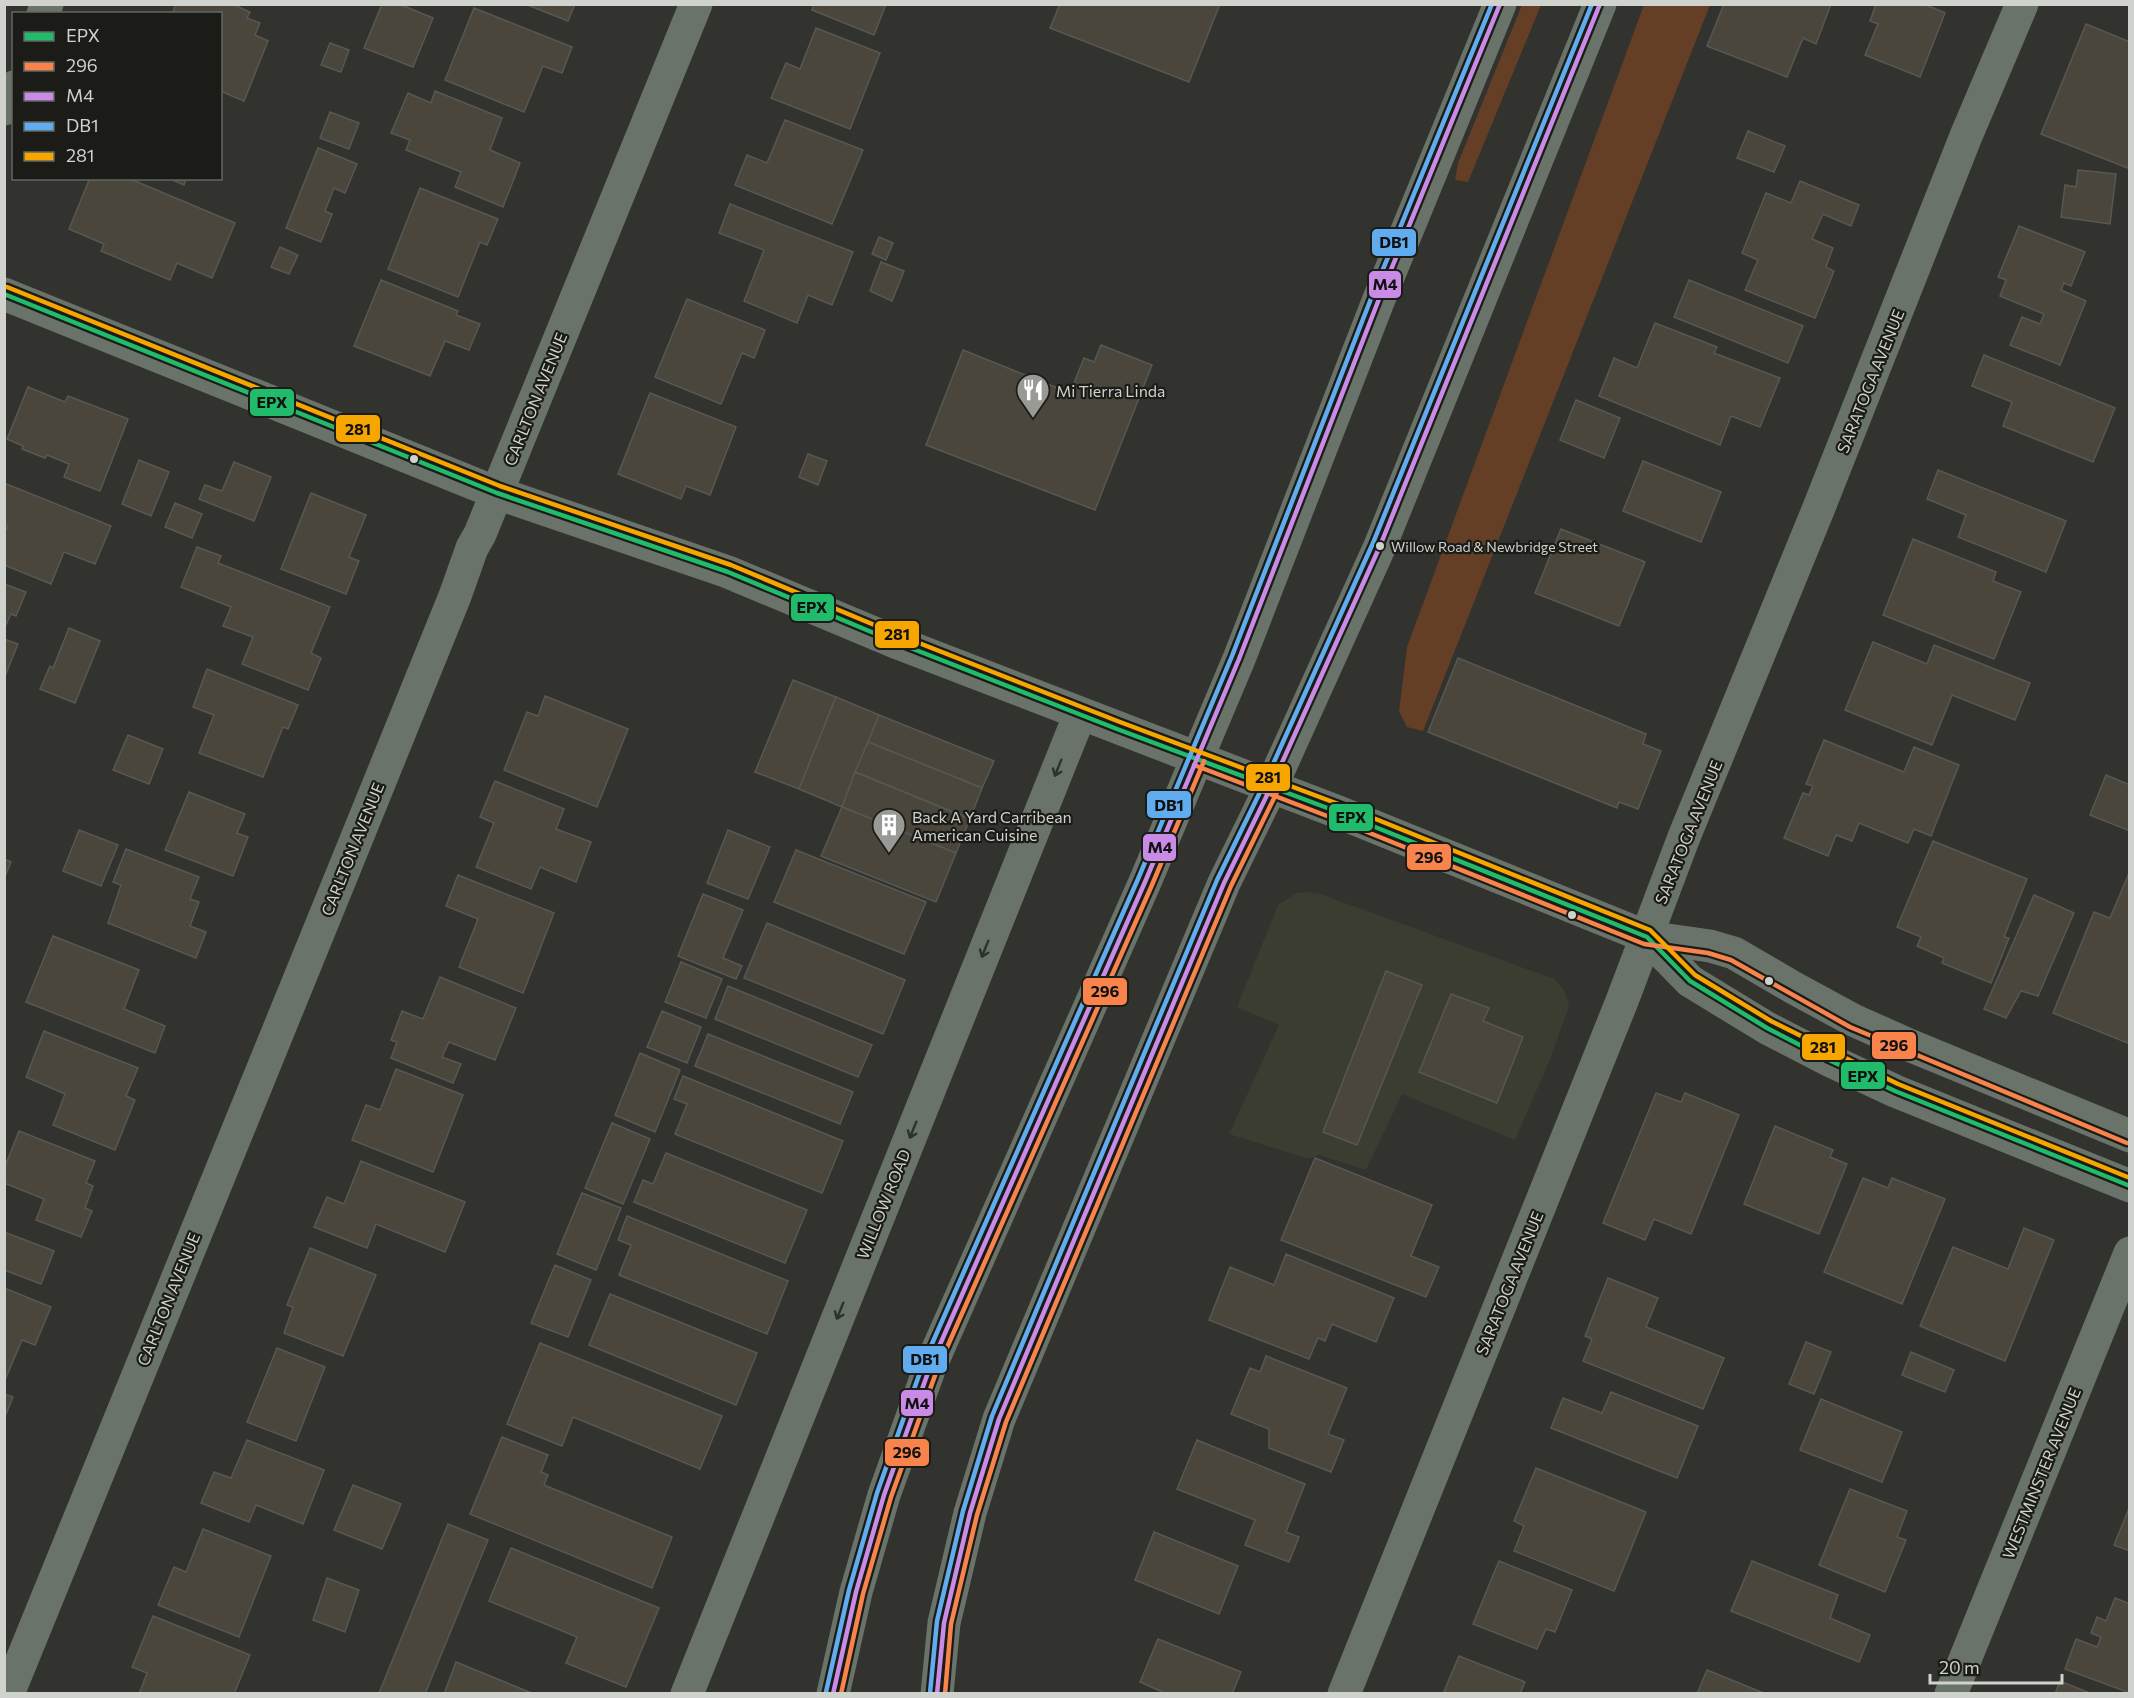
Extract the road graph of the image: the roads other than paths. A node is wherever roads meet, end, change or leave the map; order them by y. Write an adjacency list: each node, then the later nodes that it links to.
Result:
1 (696, 4): 8 (street, CARLTON AVENUE)
2 (1500, 4): 10 (street)
3 (1600, 4): 11 (street)
4 (2022, 4): 12 (street, SARATOGA AVENUE)
5 (12, 91): 6 (street)
6 (4, 109)
7 (4, 294): 8 (street)
8 (496, 494): 9 (street); 16 (street, CARLTON AVENUE)
9 (1080, 714): 10 (street); 17 (street, WILLOW ROAD, one-way to 17)
10 (1197, 758): 11 (street); 18 (street)
11 (1271, 787): 12 (street); 19 (street)
12 (1647, 937): 13 (street); 14 (street); 20 (street, SARATOGA AVENUE)
13 (2130, 1136)
14 (2130, 1186)
15 (2130, 1253): 21 (street, WESTMINSTER AVENUE)
16 (8, 1694)
17 (687, 1694)
18 (833, 1694)
19 (937, 1694)
20 (1344, 1694)
21 (1952, 1694)

